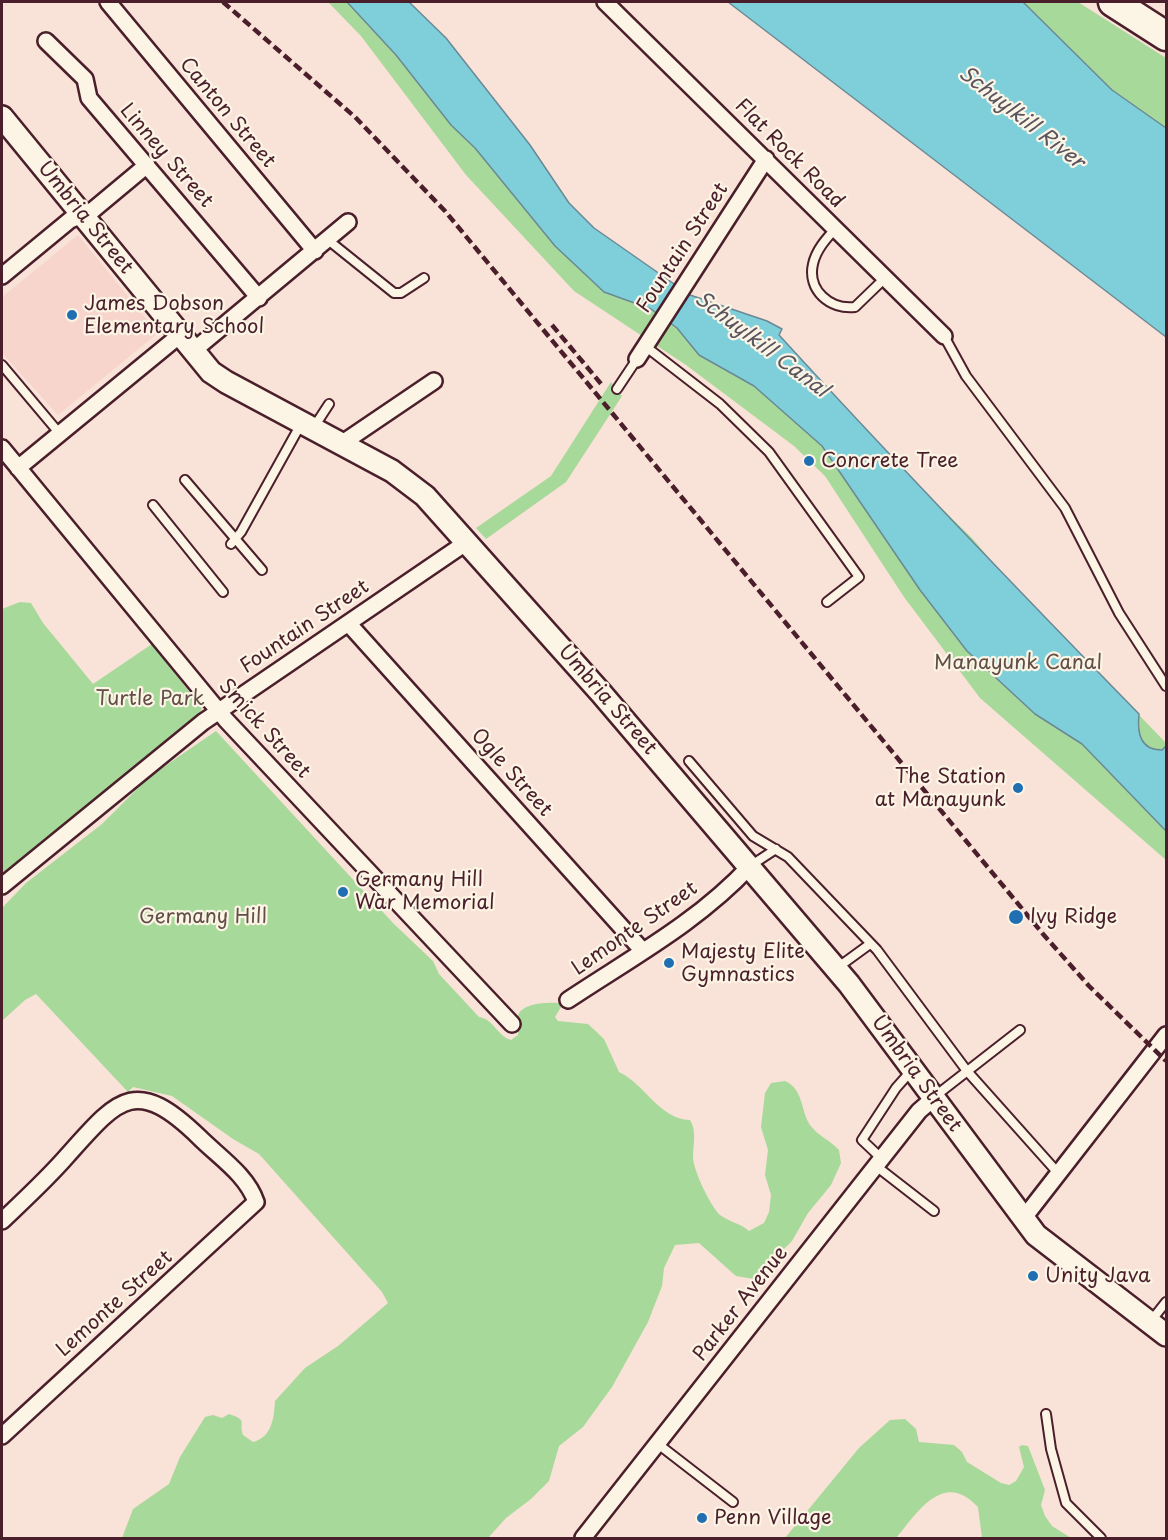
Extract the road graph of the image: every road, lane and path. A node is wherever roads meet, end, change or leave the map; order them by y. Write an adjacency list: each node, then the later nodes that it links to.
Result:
1 (108, 2): 15 (street, Canton Street)
2 (604, 2): 9 (street, Flat Rock Road)
3 (1113, 2): 6 (highway)
4 (1147, 2): 5 (highway)
5 (1167, 14)
6 (1167, 36)
7 (46, 41): 10 (street, Linney Street)
8 (2, 117): 11 (main road, Umbria Street)
9 (765, 159): 13 (street, Flat Rock Road); 22 (street, Fountain Street)
10 (147, 165): 11 (street); 19 (street, Linney Street)
11 (82, 214): 16 (street); 21 (main road, Umbria Street)
12 (348, 222): 14 (street)
13 (836, 229): 18 (street, Flat Rock Road); 18 (lane)
14 (328, 240): 15 (street); 17 (lane)
15 (315, 251): 19 (street)
16 (2, 276)
17 (424, 278)
18 (885, 278): 20 (street, Flat Rock Road)
19 (259, 298): 21 (street)
20 (944, 336): 40 (lane)
21 (187, 343): 27 (main road, Umbria Street); 28 (street)
22 (641, 352): 25 (lane); 38 (lane)
23 (2, 365): 28 (lane)
24 (434, 381): 29 (street)
25 (617, 389)
26 (329, 404): 27 (lane)
27 (308, 425): 29 (main road, Umbria Street); 34 (lane)
28 (60, 434): 31 (street)
29 (341, 444): 35 (main road, Umbria Street)
30 (2, 448): 31 (street, Smick Street)
31 (18, 468): 41 (street, Smick Street)
32 (185, 480): 34 (lane)
33 (153, 505): 37 (lane)
34 (233, 541): 36 (lane)
35 (467, 542): 39 (street, Fountain Street); 44 (main road, Umbria Street)
36 (262, 570)
37 (223, 592)
38 (827, 602)
39 (348, 623): 41 (street, Fountain Street); 47 (street, Ogle Street)
40 (1167, 686)
41 (218, 711): 45 (street, Fountain Street); 50 (street, Smick Street)
42 (689, 761): 43 (lane)
43 (776, 849): 44 (lane); 46 (lane)
44 (750, 866): 47 (street, Lemonte Street); 48 (main road, Umbria Street)
45 (2, 886)
46 (870, 944): 48 (lane); 54 (lane)
47 (642, 950): 49 (street, Lemonte Street)
48 (836, 968): 53 (main road, Umbria Street)
49 (568, 1000)
50 (512, 1024)
51 (1020, 1030): 54 (lane)
52 (1167, 1035): 57 (street)
53 (913, 1069): 55 (main road, Umbria Street); 56 (lane)
54 (967, 1071): 55 (lane); 57 (lane)
55 (934, 1098): 56 (street, Parker Avenue); 59 (main road, Umbria Street)
56 (879, 1162): 58 (lane); 65 (street, Parker Avenue)
57 (1058, 1173): 59 (street)
58 (934, 1211)
59 (1023, 1219): 62 (main road, Umbria Street)
60 (2, 1221): 64 (street, Lemonte Street)
61 (1167, 1302): 62 (lane)
62 (1158, 1329)
63 (1046, 1414): 68 (lane)
64 (2, 1436)
65 (658, 1443): 66 (lane); 67 (street, Parker Avenue)
66 (733, 1502)
67 (583, 1539)
68 (1101, 1539)

